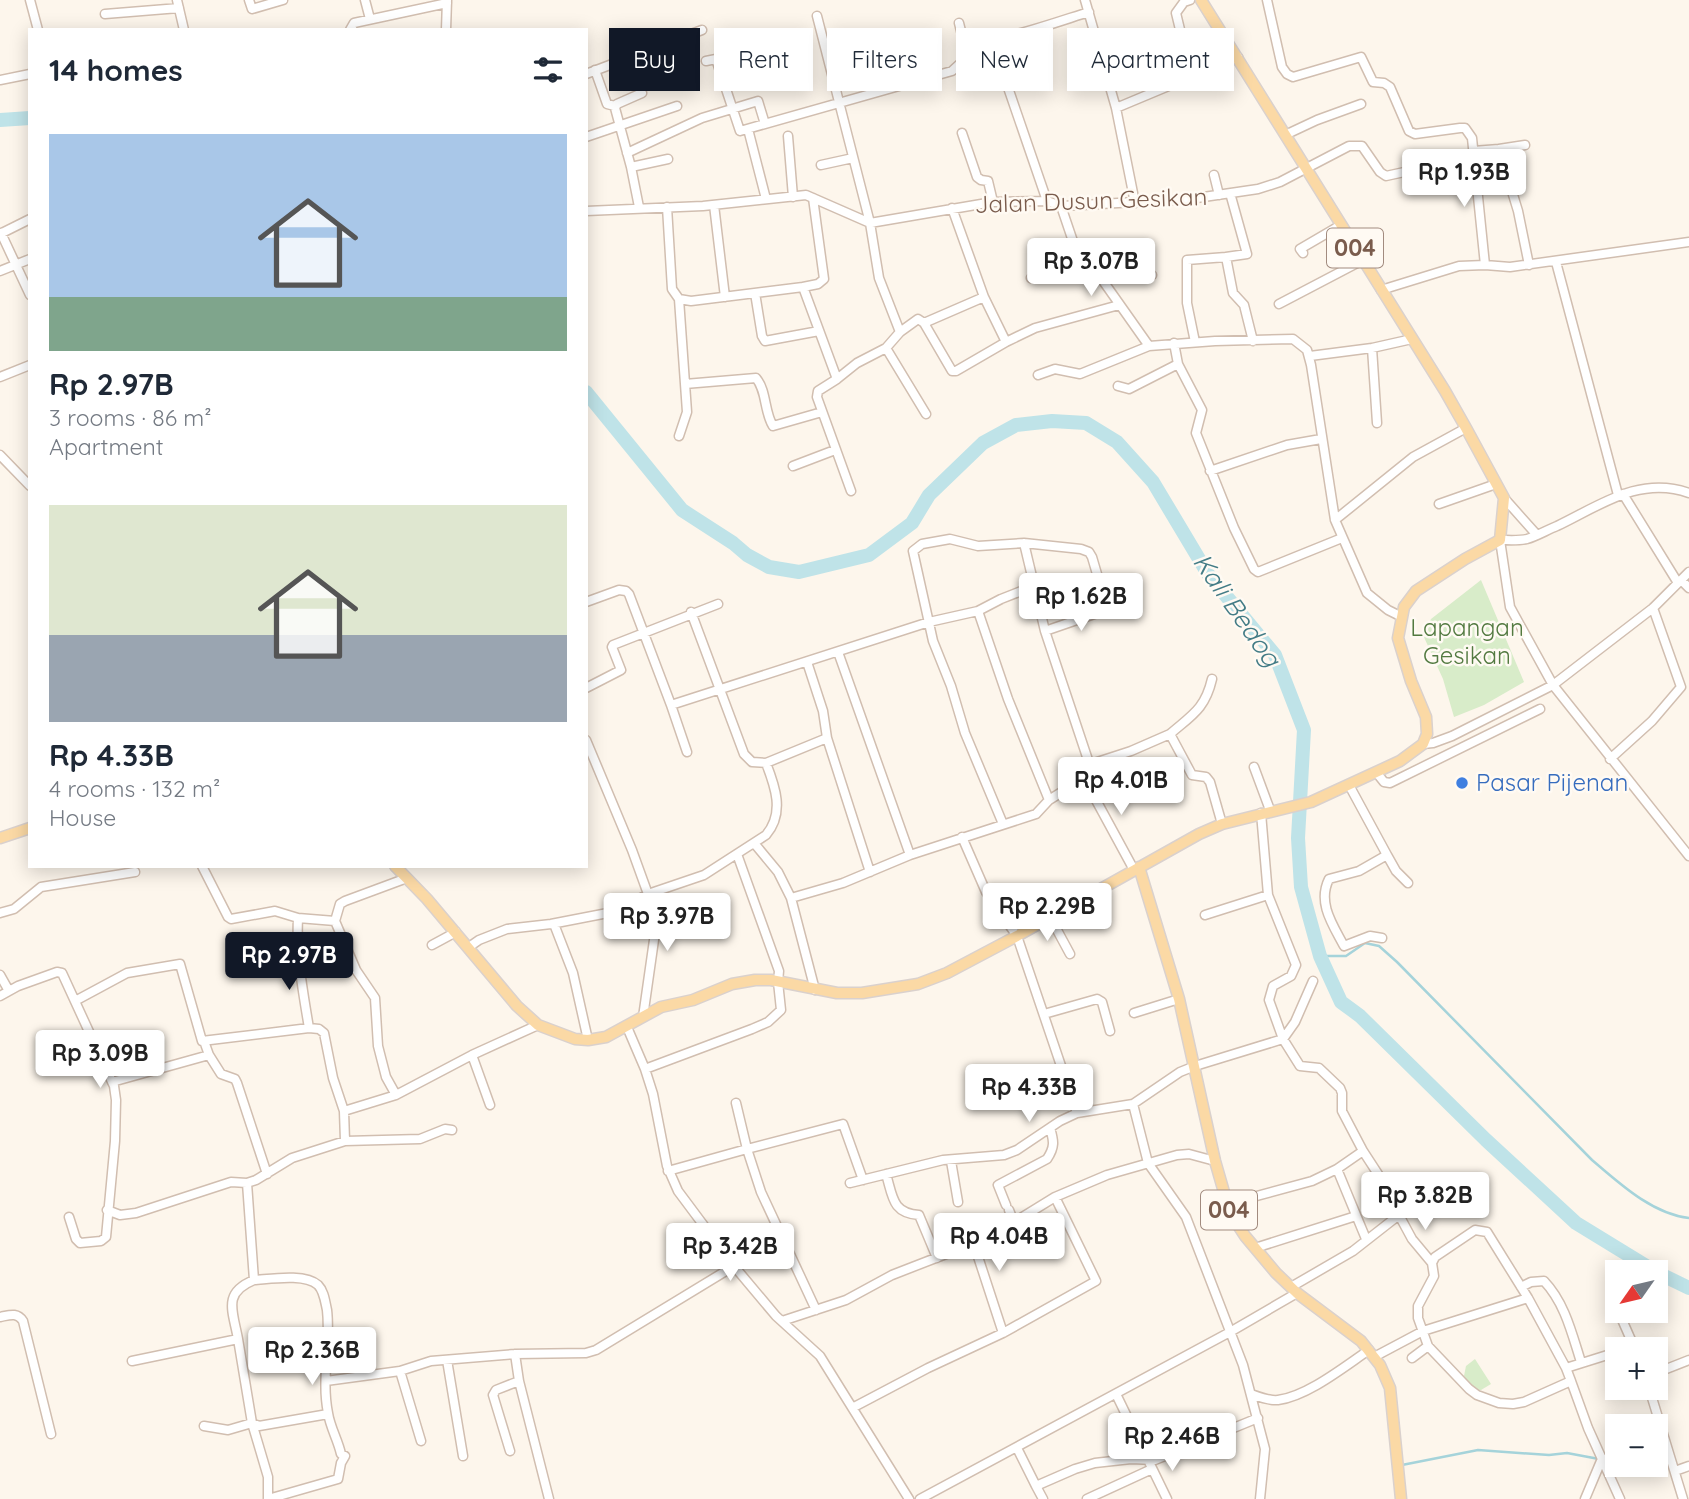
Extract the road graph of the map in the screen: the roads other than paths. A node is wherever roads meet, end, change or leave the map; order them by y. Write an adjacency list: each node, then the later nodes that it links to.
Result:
1 (30, 0): 16 (street)
2 (249, 0): 3 (street)
3 (283, 0)
4 (365, 0): 14 (street)
5 (1085, 0): 11 (street)
6 (1190, 0): 22 (street)
7 (1201, 0): 24 (main road, 004)
8 (1267, 0): 48 (street)
9 (447, 1): 14 (street); 19 (street)
10 (178, 4): 12 (street); 17 (street)
11 (1089, 12): 21 (street); 37 (street)
12 (105, 15)
13 (817, 16): 32 (street)
14 (370, 19): 18 (street)
15 (959, 23): 20 (street)
16 (37, 28)
17 (184, 28)
18 (351, 28)
19 (446, 28)
20 (960, 28)
21 (1035, 28)
22 (1180, 28)
23 (702, 30): 27 (street)
24 (1238, 57): 37 (street); 42 (main road, 004)
25 (706, 61): 36 (street)
26 (956, 69): 32 (street)
27 (591, 72): 34 (street)
28 (28, 74): 29 (street)
29 (0, 80)
30 (1009, 91): 60 (street)
31 (642, 93): 34 (street)
32 (839, 103): 38 (street); 49 (street)
33 (1361, 104): 42 (street)
34 (615, 106): 39 (street)
35 (677, 106): 39 (street)
36 (732, 108): 38 (street); 40 (street); 47 (street)
37 (1116, 108): 62 (street)
38 (765, 124): 40 (street)
39 (619, 127): 43 (street); 47 (street)
40 (748, 129): 59 (street)
41 (962, 132): 61 (street)
42 (1285, 135): 53 (main road, 004)
43 (588, 136)
44 (788, 136): 57 (street)
45 (1525, 145): 46 (street)
46 (1499, 149): 48 (street); 82 (street)
47 (628, 153): 52 (street)
48 (1473, 154): 53 (street, Jalan Dusun Gesikan); 81 (street)
49 (853, 158): 51 (street); 70 (street)
50 (668, 159): 52 (street)
51 (821, 165)
52 (631, 167): 65 (street)
53 (1306, 170): 55 (street, Jalan Dusun Gesikan); 71 (main road, 004)
54 (1214, 175): 56 (street)
55 (1230, 194): 56 (street, Jalan Dusun Gesikan); 75 (street)
56 (1219, 195): 62 (street, Jalan Dusun Gesikan)
57 (793, 197): 58 (street); 59 (street)
58 (813, 198): 70 (street); 87 (street)
59 (766, 199): 63 (street)
60 (1047, 201): 61 (street, Jalan Dusun Gesikan); 64 (street, Jalan Dusun Gesikan)
61 (993, 202): 67 (street, Jalan Dusun Gesikan)
62 (1135, 203): 64 (street, Jalan Dusun Gesikan)
63 (714, 205): 66 (street); 91 (street)
64 (1062, 205): 78 (street)
65 (639, 207): 66 (street); 68 (street)
66 (667, 207): 93 (street)
67 (952, 208): 70 (street, Jalan Dusun Gesikan); 92 (street)
68 (588, 212)
69 (28, 220): 72 (street)
70 (870, 223): 98 (street)
71 (1340, 225): 74 (street); 77 (main road, 004)
72 (0, 234): 80 (street)
73 (1689, 242): 79 (street)
74 (1303, 253)
75 (1226, 257): 100 (street); 102 (street)
76 (28, 260): 80 (street)
77 (1363, 260): 88 (main road, 004); 94 (street)
78 (1080, 262): 85 (street); 86 (street)
79 (1556, 262): 82 (street); 129 (street)
80 (15, 264): 83 (street); 89 (street)
81 (1485, 265): 82 (street); 88 (street)
82 (1529, 265)
83 (0, 271)
84 (1152, 275): 86 (street)
85 (1031, 278)
86 (1101, 278): 95 (street)
87 (803, 287): 90 (street); 97 (street)
88 (1381, 290): 99 (main road, 004)
89 (28, 291)
90 (755, 293): 91 (street); 97 (street)
91 (725, 297): 93 (street)
92 (984, 297): 96 (street); 101 (street)
93 (678, 299): 113 (street)
94 (1279, 304)
95 (1119, 305): 101 (street); 104 (street)
96 (924, 323): 98 (street); 101 (street)
97 (820, 331): 112 (street)
98 (900, 332): 105 (street)
99 (1412, 339): 106 (street); 118 (main road, 004)
100 (1253, 341): 102 (street); 107 (street)
101 (1006, 342)
102 (1195, 342): 103 (street)
103 (1174, 343): 104 (street); 108 (street)
104 (1149, 346): 110 (street)
105 (886, 348): 112 (street); 116 (street)
106 (1372, 348): 107 (street); 117 (street)
107 (1310, 356): 120 (street)
108 (1178, 364): 114 (street); 124 (street)
109 (28, 366): 111 (street)
110 (1038, 375)
111 (0, 377)
112 (837, 379): 115 (street)
113 (685, 384): 115 (street); 119 (street)
114 (1118, 386)
115 (822, 412): 121 (street)
116 (926, 414)
117 (1377, 423)
118 (1466, 428): 126 (main road, 004); 132 (street)
119 (679, 436)
120 (1321, 439): 124 (street); 132 (street)
121 (835, 450): 123 (street); 127 (street)
122 (0, 455): 125 (street)
123 (793, 466)
124 (1210, 471): 134 (street)
125 (28, 484)
126 (1496, 484): 130 (main road, 004); 131 (street)
127 (851, 491)
128 (1689, 493): 129 (street)
129 (1621, 494): 133 (street); 138 (street)
130 (1504, 498): 133 (street); 135 (main road)
131 (1439, 505)
132 (1335, 520): 134 (street)
133 (1537, 535): 135 (street)
134 (1342, 538): 148 (street)
135 (1500, 540): 148 (main road); 155 (street)
136 (1024, 543): 139 (street); 144 (street); 149 (street)
137 (1689, 572): 138 (street)
138 (1679, 581): 140 (street); 145 (street)
139 (1034, 586): 146 (street); 150 (street)
140 (1689, 588)
141 (588, 601): 151 (street)
142 (1132, 601): 144 (street)
143 (718, 604): 147 (street)
144 (1107, 608): 150 (street)
145 (1653, 608): 155 (street); 157 (street)
146 (978, 611): 149 (street); 176 (street)
147 (691, 612): 151 (street); 158 (street)
148 (1402, 617): 166 (main road)
149 (929, 622): 152 (street); 178 (street)
150 (1045, 631): 171 (street)
151 (643, 632): 156 (street); 161 (street)
152 (838, 652): 153 (street); 185 (street)
153 (807, 662): 158 (street); 165 (street)
154 (1212, 679): 164 (street)
155 (1553, 685): 160 (street); 169 (street)
156 (588, 687)
157 (1681, 687): 159 (street); 169 (street)
158 (721, 688): 161 (street); 170 (street)
159 (1689, 692)
160 (1520, 702): 163 (street); 166 (street)
161 (671, 705): 168 (street)
162 (1540, 709): 163 (street)
163 (1527, 715): 173 (street)
164 (1170, 734): 171 (street); 179 (street)
165 (827, 738): 170 (street); 192 (street)
166 (1423, 744): 173 (main road)
167 (588, 745): 195 (street)
168 (687, 752)
169 (1610, 759): 187 (street)
170 (766, 763): 183 (street)
171 (1091, 764): 174 (street)
172 (1254, 767): 177 (street)
173 (1376, 772): 175 (main road)
174 (1084, 778): 176 (street); 190 (street)
175 (1349, 785): 177 (main road); 186 (street)
176 (1049, 800): 178 (street)
177 (1269, 811): 179 (main road); 196 (street)
178 (1003, 824): 181 (street)
179 (1222, 824): 190 (main road)
180 (28, 829): 182 (main road)
181 (962, 837): 185 (street); 205 (street)
182 (0, 838)
183 (754, 843): 184 (street); 197 (street)
184 (737, 854): 195 (street); 212 (street)
185 (910, 855): 192 (street)
186 (1387, 855): 194 (street); 206 (street)
187 (1689, 856)
188 (203, 868): 201 (street)
189 (397, 868): 193 (main road)
190 (1137, 868): 200 (main road); 216 (main road, 004)
191 (135, 872): 198 (street)
192 (870, 872): 197 (street)
193 (407, 878): 202 (street); 204 (main road)
194 (1408, 883)
195 (648, 894): 203 (street); 220 (street)
196 (1268, 895): 199 (street); 225 (street)
197 (791, 898): 213 (street)
198 (0, 913)
199 (1205, 915)
200 (1050, 917): 205 (main road); 209 (street)
201 (298, 918): 202 (street); 223 (street)
202 (335, 921): 233 (street)
203 (554, 924): 208 (street); 226 (street)
204 (456, 932): 207 (street); 208 (main road)
205 (1017, 936): 213 (main road); 219 (street)
206 (1382, 938)
207 (432, 945)
208 (469, 947): 221 (main road)
209 (1070, 954)
210 (0, 975): 214 (street)
211 (1313, 981): 225 (street)
212 (778, 982): 213 (main road); 220 (main road); 231 (street)
213 (815, 990)
214 (9, 991): 215 (street); 217 (street)
215 (0, 996)
216 (1179, 999): 218 (street); 230 (main road, 004)
217 (75, 1001): 227 (street); 232 (street)
218 (1134, 1013)
219 (1044, 1014): 224 (street); 238 (street)
220 (642, 1017): 222 (main road)
221 (538, 1025): 226 (main road); 229 (street)
222 (626, 1027): 226 (main road); 231 (street)
223 (309, 1028): 227 (street); 237 (street)
224 (1110, 1031)
225 (1283, 1039): 230 (street); 243 (street)
226 (588, 1040)
227 (204, 1041): 228 (street)
228 (209, 1055): 232 (street); 249 (street)
229 (471, 1055): 233 (street); 236 (street)
230 (1195, 1066): 235 (street); 245 (main road, 004)
231 (645, 1069): 248 (street)
232 (112, 1082): 257 (street)
233 (396, 1095): 237 (street)
234 (736, 1102): 242 (street)
235 (1133, 1104): 238 (street); 246 (street)
236 (490, 1105)
237 (344, 1111): 241 (street)
238 (1077, 1113): 239 (street)
239 (1050, 1128): 244 (street); 262 (street)
240 (452, 1130): 241 (street)
241 (345, 1141): 249 (street)
242 (747, 1149): 248 (street); 251 (street); 273 (street)
243 (1363, 1152): 247 (street); 258 (street)
244 (951, 1161): 250 (street); 255 (street)
245 (1215, 1161): 246 (street); 256 (main road, 004)
246 (1148, 1163): 254 (street); 277 (street)
247 (1337, 1169): 256 (street); 259 (street)
248 (668, 1171): 268 (street)
249 (267, 1174): 252 (street)
250 (886, 1174): 251 (street); 266 (street)
251 (863, 1180): 253 (street)
252 (247, 1183): 257 (street); 269 (street)
253 (850, 1183)
254 (1055, 1197): 262 (street); 278 (street)
255 (958, 1202)
256 (1227, 1204): 265 (main road, 004)
257 (107, 1210): 260 (street)
258 (1399, 1215): 263 (street); 267 (street)
259 (1356, 1216): 263 (street); 265 (street)
260 (69, 1217)
261 (967, 1223): 264 (street)
262 (1014, 1223): 264 (street)
263 (1366, 1239): 271 (street)
264 (974, 1244): 266 (street); 278 (street)
265 (1255, 1248): 271 (main road, 004)
266 (937, 1258): 273 (street)
267 (1432, 1263): 270 (street); 276 (street)
268 (734, 1266): 275 (street); 282 (street)
269 (254, 1280): 279 (street); 292 (street)
270 (1521, 1287): 272 (street); 288 (street)
271 (1294, 1290): 277 (street); 281 (main road, 004)
272 (1528, 1298): 276 (street); 289 (street)
273 (816, 1310): 275 (street)
274 (0, 1317): 302 (street)
275 (782, 1321): 297 (street)
276 (1423, 1331): 280 (street); 281 (street)
277 (1230, 1332): 295 (street); 296 (street)
278 (1003, 1333): 297 (street)
279 (238, 1339): 287 (street); 300 (street)
280 (1428, 1346): 284 (street); 294 (street)
281 (1372, 1353): 296 (street); 322 (main road, 004)
282 (515, 1354): 285 (street); 293 (street)
283 (1605, 1356): 288 (street)
284 (1412, 1358)
285 (447, 1360): 291 (street); 306 (street)
286 (1689, 1360): 290 (street)
287 (132, 1362)
288 (1581, 1362): 289 (street)
289 (1566, 1368): 294 (street)
290 (1668, 1368)
291 (401, 1371): 292 (street); 303 (street)
292 (326, 1381): 298 (street)
293 (519, 1381): 305 (street); 315 (street)
294 (1571, 1381): 308 (street)
295 (1116, 1394): 304 (street); 309 (street)
296 (1251, 1394): 299 (street)
297 (853, 1407): 316 (street)
298 (328, 1414): 300 (street); 314 (street)
299 (1258, 1418): 309 (street); 321 (street)
300 (252, 1423): 301 (street); 314 (street)
301 (204, 1426)
302 (51, 1434)
303 (421, 1441)
304 (1017, 1448): 313 (street); 317 (street)
305 (510, 1451)
306 (463, 1456)
307 (1668, 1457): 312 (street)
308 (1603, 1459): 323 (street); 324 (street)
309 (1147, 1461): 311 (street); 313 (street)
310 (1689, 1466): 312 (street)
311 (1152, 1469): 319 (street); 320 (street)
312 (1675, 1471): 325 (street)
313 (1036, 1486): 318 (street)
314 (268, 1499)
315 (549, 1499)
316 (909, 1499)
317 (920, 1499)
318 (1043, 1499)
319 (1087, 1499)
320 (1167, 1499)
321 (1260, 1499)
322 (1401, 1499)
323 (1586, 1499)
324 (1620, 1499)
325 (1683, 1499)

